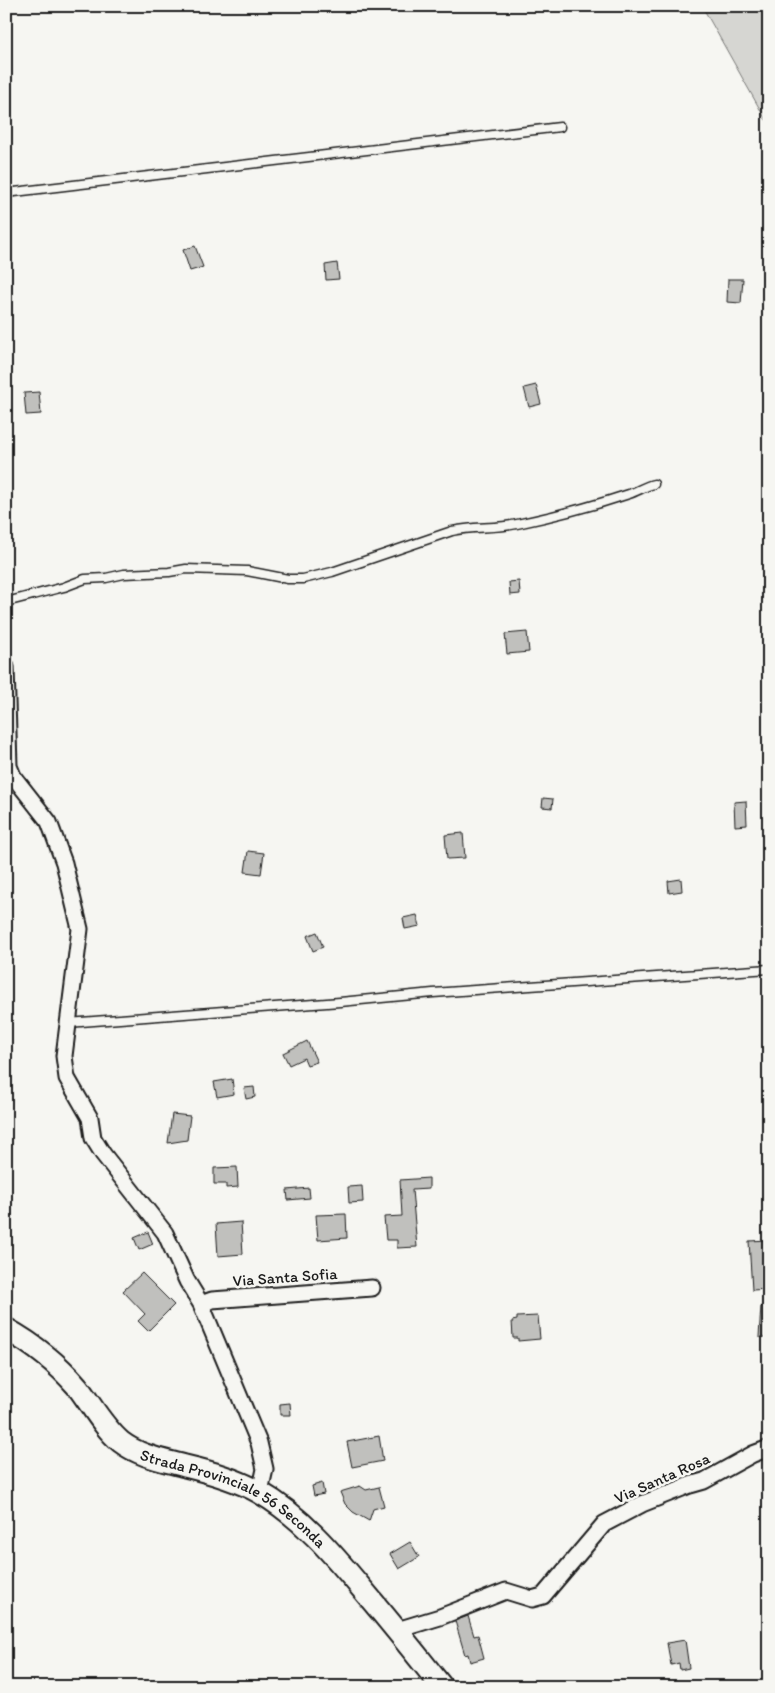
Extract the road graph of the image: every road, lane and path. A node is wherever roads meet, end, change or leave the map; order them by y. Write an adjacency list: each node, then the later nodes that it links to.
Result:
1 (560, 127): 2 (lane)
2 (6, 193)
3 (654, 484): 4 (lane)
4 (6, 602)
5 (6, 667): 7 (street)
6 (769, 969): 7 (lane)
7 (68, 1023): 9 (street)
8 (372, 1288): 9 (street, Via Santa Sofia)
9 (201, 1304): 12 (street)
10 (6, 1329): 12 (street, Strada Provinciale 56 Seconda)
11 (769, 1448): 13 (street, Via Santa Rosa)
12 (260, 1492): 13 (street, Strada Provinciale 56 Seconda)
13 (397, 1630): 14 (street, Strada Provinciale 56 Seconda)
14 (442, 1687)

